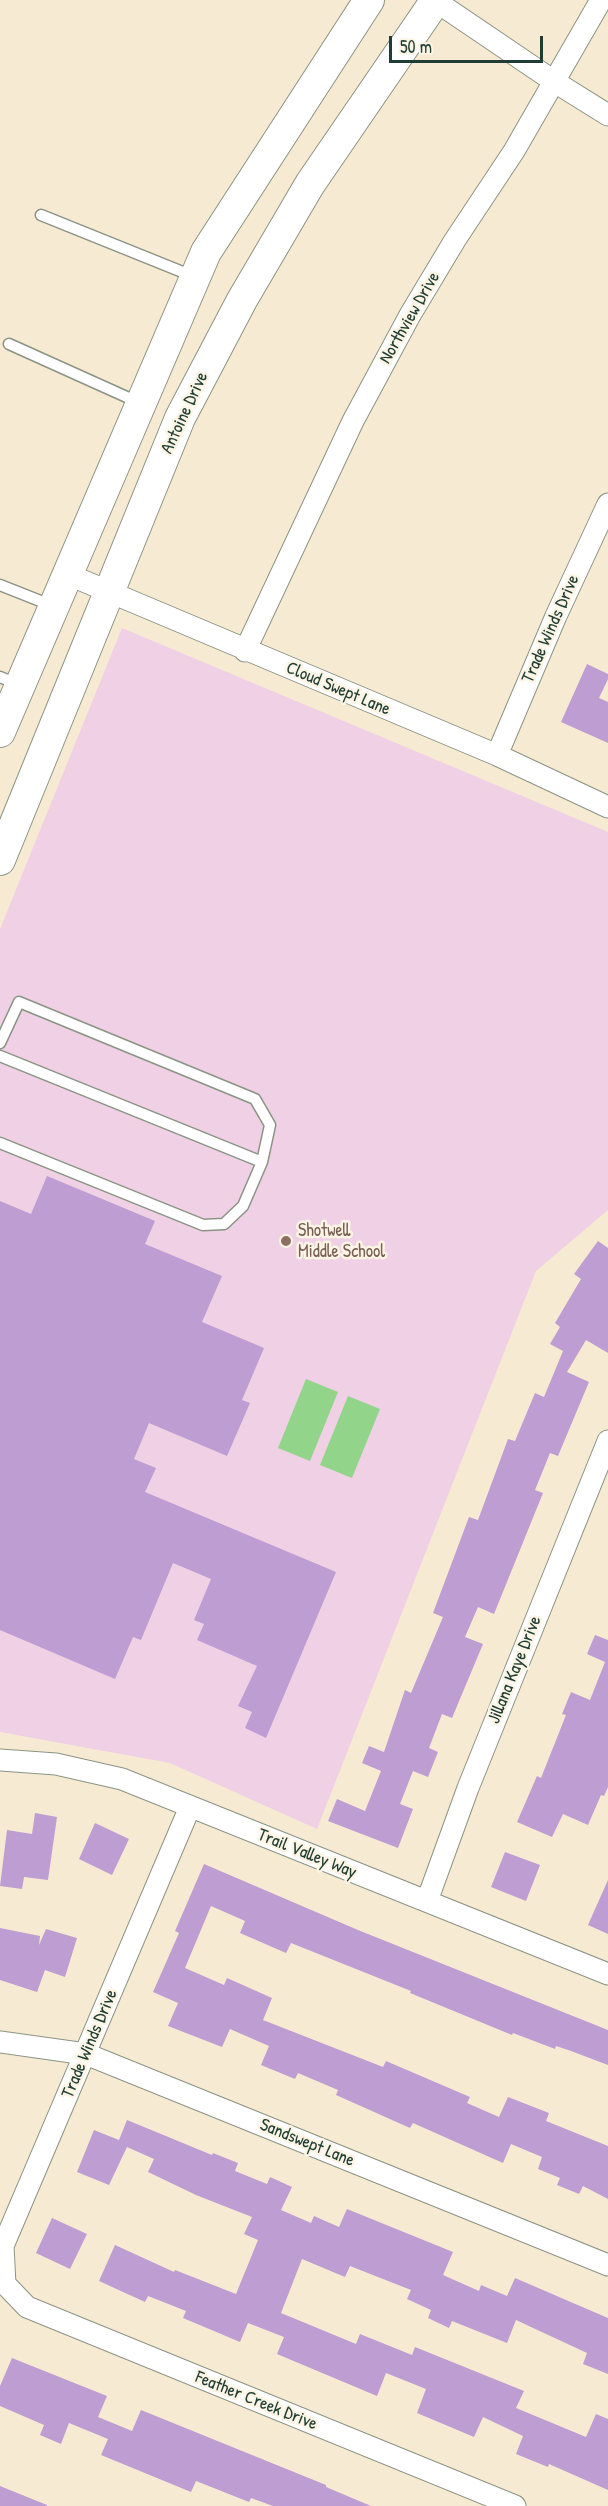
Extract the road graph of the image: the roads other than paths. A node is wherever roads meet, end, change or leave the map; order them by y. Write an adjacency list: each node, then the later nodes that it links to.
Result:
1 (369, 0): 7 (main road)
2 (435, 0): 4 (street); 13 (main road, Antoine Drive)
3 (601, 0): 4 (street, Northview Drive)
4 (555, 82): 5 (street); 15 (street, Northview Drive)
5 (608, 115)
6 (41, 214): 7 (lane)
7 (195, 277): 9 (main road)
8 (9, 344): 9 (lane)
9 (141, 403): 11 (main road)
10 (608, 504): 18 (street, Trade Winds Drive)
11 (67, 574): 13 (street, Cloud Swept Lane); 14 (main road)
12 (0, 585): 14 (lane)
13 (110, 591): 15 (street, Cloud Swept Lane); 20 (main road, Antoine Drive)
14 (53, 607): 16 (main road)
15 (245, 651): 18 (street, Cloud Swept Lane)
16 (10, 681): 17 (main road)
17 (0, 732)
18 (496, 755): 19 (street, Cloud Swept Lane)
19 (608, 807)
20 (0, 860)
21 (0, 1043): 24 (lane)
22 (0, 1056): 24 (lane)
23 (0, 1143): 24 (lane)
24 (262, 1162)
25 (608, 1441): 28 (street, Jillana Kaye Drive)
26 (0, 1760): 27 (street, Trail Valley Way)
27 (190, 1807): 28 (street, Trail Valley Way); 31 (street, Trade Winds Drive)
28 (427, 1901): 29 (street, Trail Valley Way)
29 (608, 1974)
30 (0, 2042): 31 (street, Sandswept Lane)
31 (86, 2054): 32 (street, Sandswept Lane); 33 (street, Trade Winds Drive)
32 (608, 2265)
33 (5, 2284): 34 (street, Feather Creek Drive)
34 (515, 2506)

